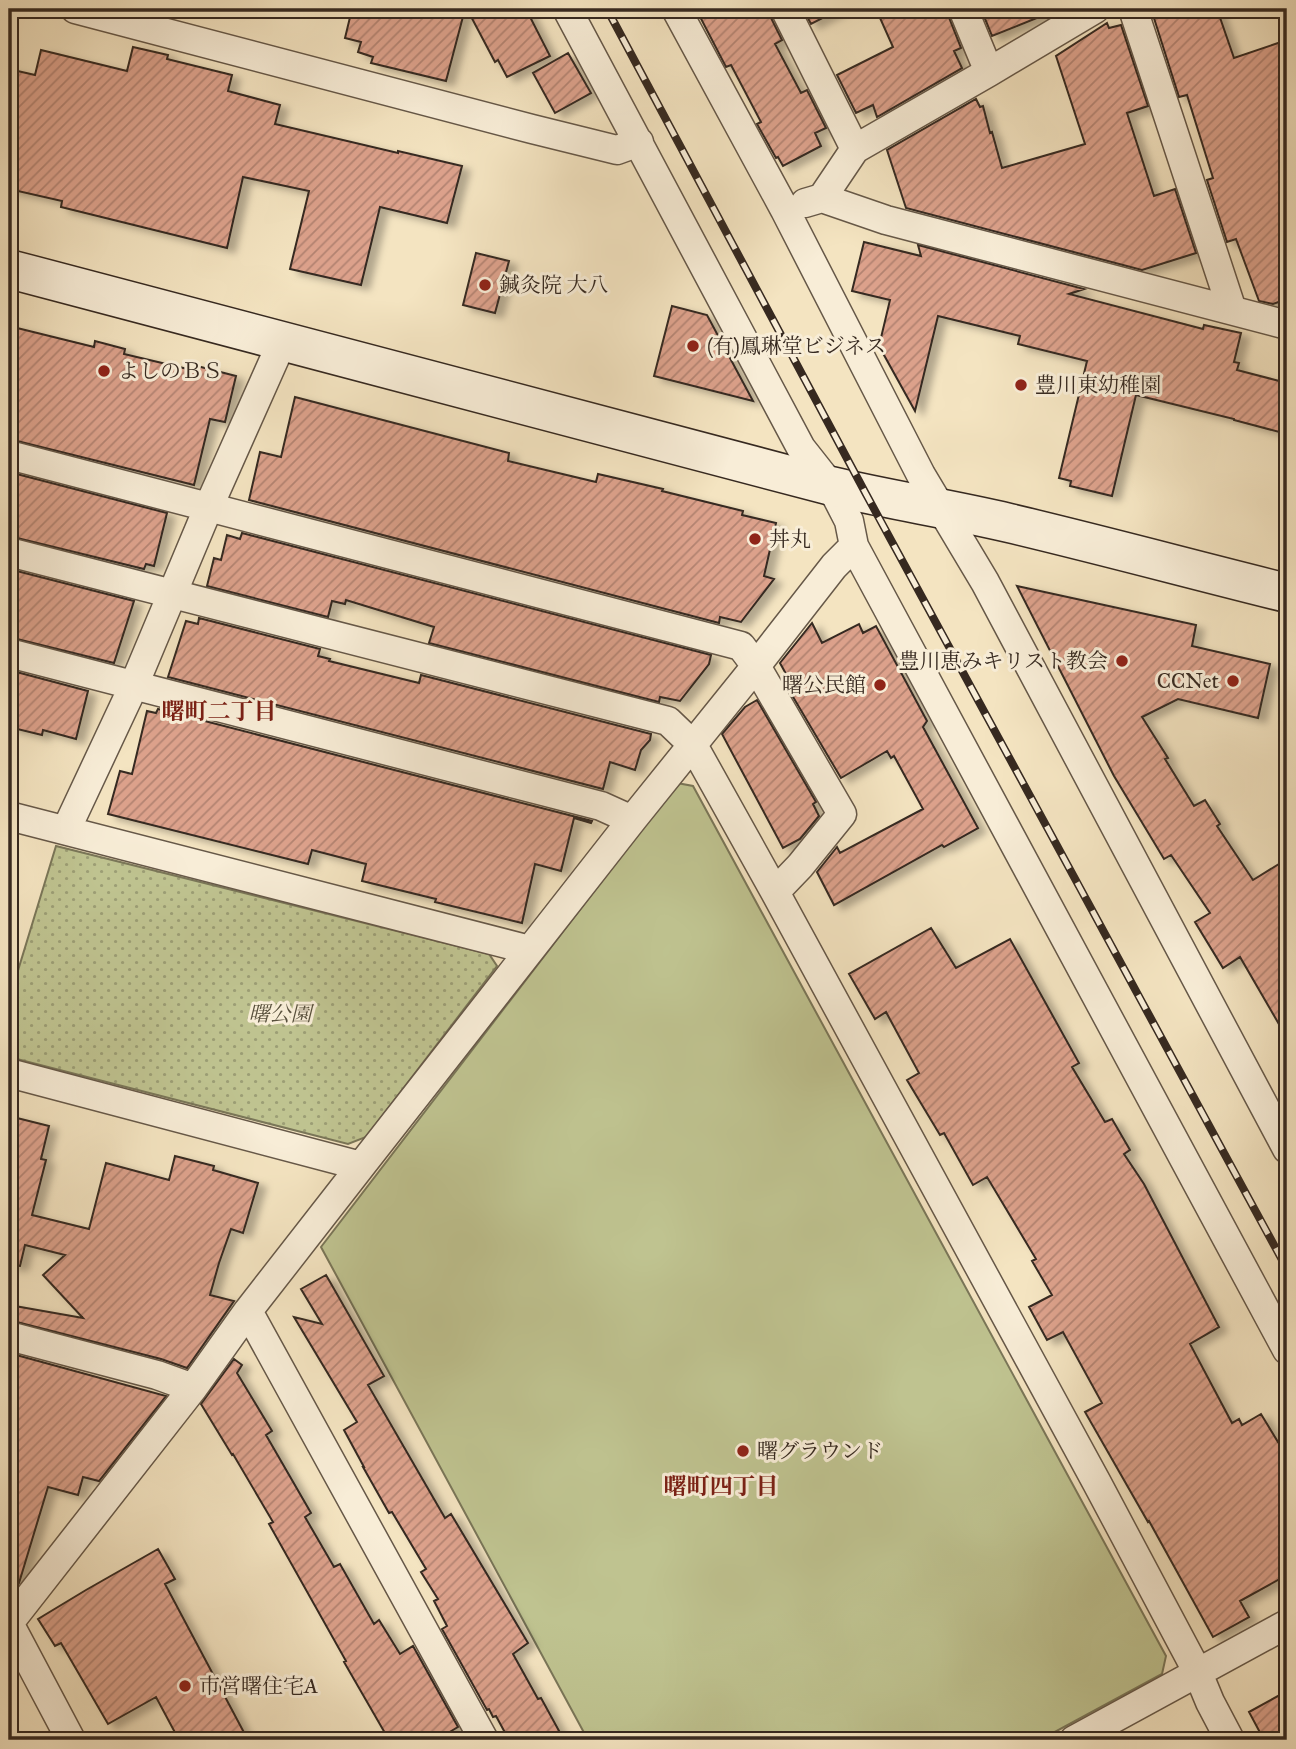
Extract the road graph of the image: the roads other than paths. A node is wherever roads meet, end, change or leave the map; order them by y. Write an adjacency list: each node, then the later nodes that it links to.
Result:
1 (75, 9): 9 (street)
2 (567, 9): 9 (street)
3 (676, 9): 12 (street)
4 (785, 9): 10 (street)
5 (963, 9): 8 (street)
6 (1094, 9): 8 (street)
7 (1133, 9): 14 (street)
8 (989, 72): 10 (street)
9 (639, 142): 18 (street)
10 (855, 149): 11 (street)
11 (822, 198): 12 (street); 14 (street)
12 (786, 210): 20 (street)
13 (9, 270): 16 (street)
14 (1232, 310): 15 (street)
15 (1287, 325)
16 (282, 342): 18 (street); 19 (street)
17 (9, 455): 19 (street)
18 (831, 486): 20 (street); 21 (street)
19 (209, 506): 23 (street); 26 (street)
20 (940, 508): 24 (street); 35 (street)
21 (854, 546): 26 (street); 39 (street)
22 (9, 552): 23 (street)
23 (171, 593): 27 (street); 28 (street)
24 (1287, 593)
25 (9, 653): 27 (street)
26 (757, 666): 28 (street); 32 (street)
27 (134, 685): 30 (street); 31 (street)
28 (693, 746): 30 (street); 32 (street)
29 (9, 816): 31 (street)
30 (632, 820): 33 (street)
31 (66, 830): 33 (street)
32 (775, 892): 43 (street)
33 (530, 950): 36 (street)
34 (9, 1073): 36 (street)
35 (1287, 1149)
36 (361, 1166): 37 (street)
37 (248, 1311): 40 (street); 45 (street)
38 (9, 1336): 40 (street)
39 (1287, 1350)
40 (193, 1388): 41 (street)
41 (9, 1623): 44 (street)
42 (1287, 1624): 43 (street)
43 (1198, 1673): 46 (street); 47 (street)
44 (71, 1740)
45 (484, 1740)
46 (1074, 1740)
47 (1230, 1740)

